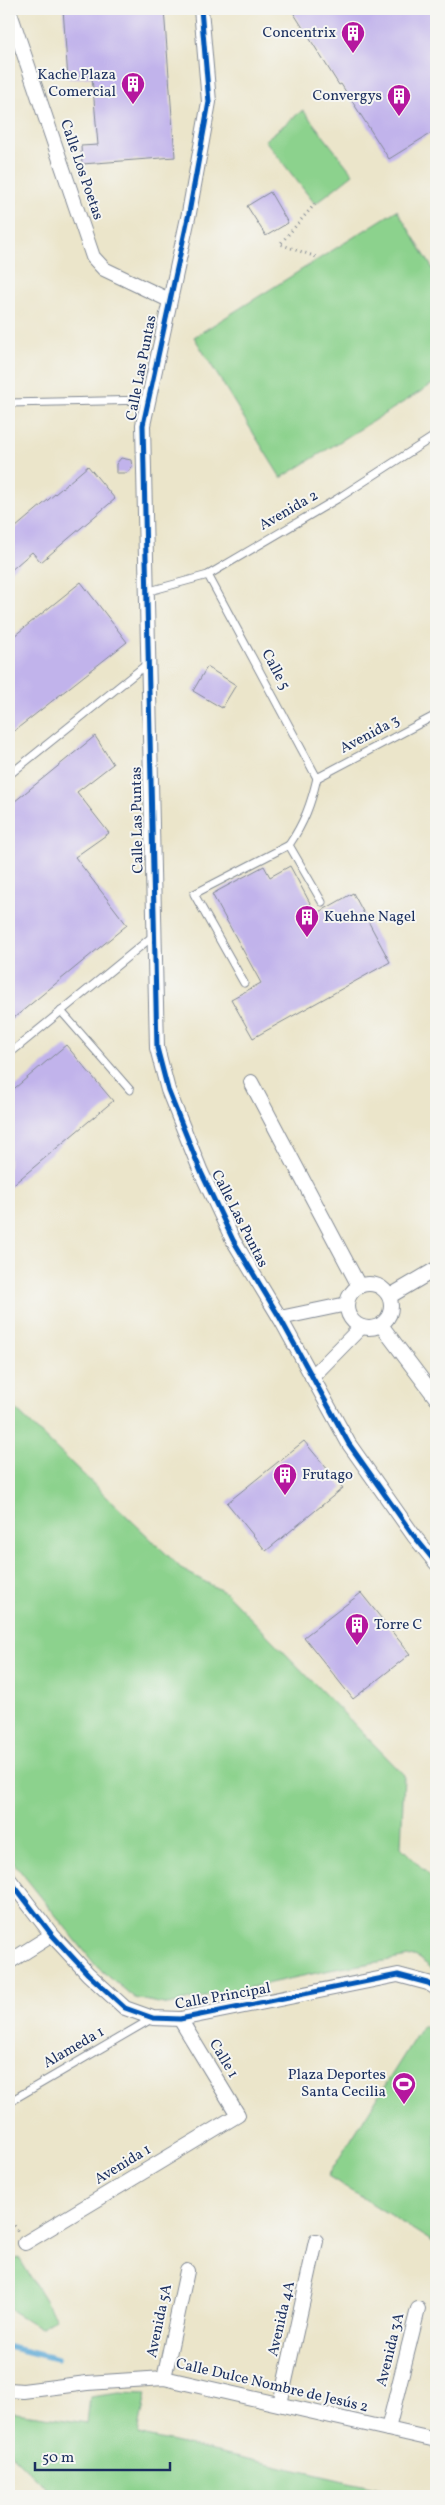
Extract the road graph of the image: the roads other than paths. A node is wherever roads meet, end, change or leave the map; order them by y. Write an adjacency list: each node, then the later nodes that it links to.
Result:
1 (201, 9): 3 (street, Calle Las Puntas)
2 (9, 10): 3 (street, Calle Los Poetas)
3 (169, 300): 4 (street, Calle Las Puntas)
4 (148, 400): 5 (lane); 8 (street, Calle Las Puntas)
5 (9, 403)
6 (436, 435): 7 (lane, Avenida 2)
7 (208, 575): 8 (lane, Avenida 2); 12 (lane, Calle 5)
8 (146, 592): 9 (street, Calle Las Puntas)
9 (148, 664): 11 (lane); 15 (street, Calle Las Puntas)
10 (436, 715): 12 (lane, Avenida 3)
11 (9, 775)
12 (317, 778): 13 (lane)
13 (289, 845): 14 (lane); 16 (lane)
14 (322, 902)
15 (153, 936): 17 (lane); 25 (street, Calle Las Puntas)
16 (244, 983)
17 (61, 1011): 18 (lane); 20 (lane)
18 (9, 1054)
19 (251, 1082): 22 (street)
20 (130, 1090)
21 (436, 1269): 23 (street)
22 (359, 1286): 23 (street); 24 (street)
23 (390, 1296): 26 (street)
24 (347, 1304): 25 (street); 27 (street)
25 (280, 1318): 28 (street, Calle Las Puntas)
26 (381, 1325): 27 (street); 29 (street)
27 (361, 1327): 28 (street)
28 (312, 1377): 30 (street, Calle Las Puntas)
29 (436, 1398)
30 (436, 1563)
31 (9, 1879): 32 (street, Calle Principal)
32 (52, 1935): 33 (street); 35 (street, Calle Principal)
33 (9, 1962)
34 (436, 1988): 36 (street, Calle Principal)
35 (153, 2018): 36 (street, Calle Principal); 37 (lane, Alameda 1)
36 (180, 2019): 38 (street, Calle 1)
37 (9, 2102)
38 (238, 2115): 40 (street, Avenida 1)
39 (316, 2241): 45 (street, Avenida 4A)
40 (25, 2243)
41 (188, 2271): 43 (street, Avenida 5A)
42 (418, 2309): 46 (street, Avenida 3A)
43 (164, 2378): 44 (street, Calle Dulce Nombre de Jesús 2); 45 (street, Calle Dulce Nombre de Jesús 2)
44 (9, 2390)
45 (280, 2404): 46 (street, Calle Dulce Nombre de Jesús 2)
46 (388, 2429): 47 (street, Calle Dulce Nombre de Jesús 2)
47 (436, 2440)

